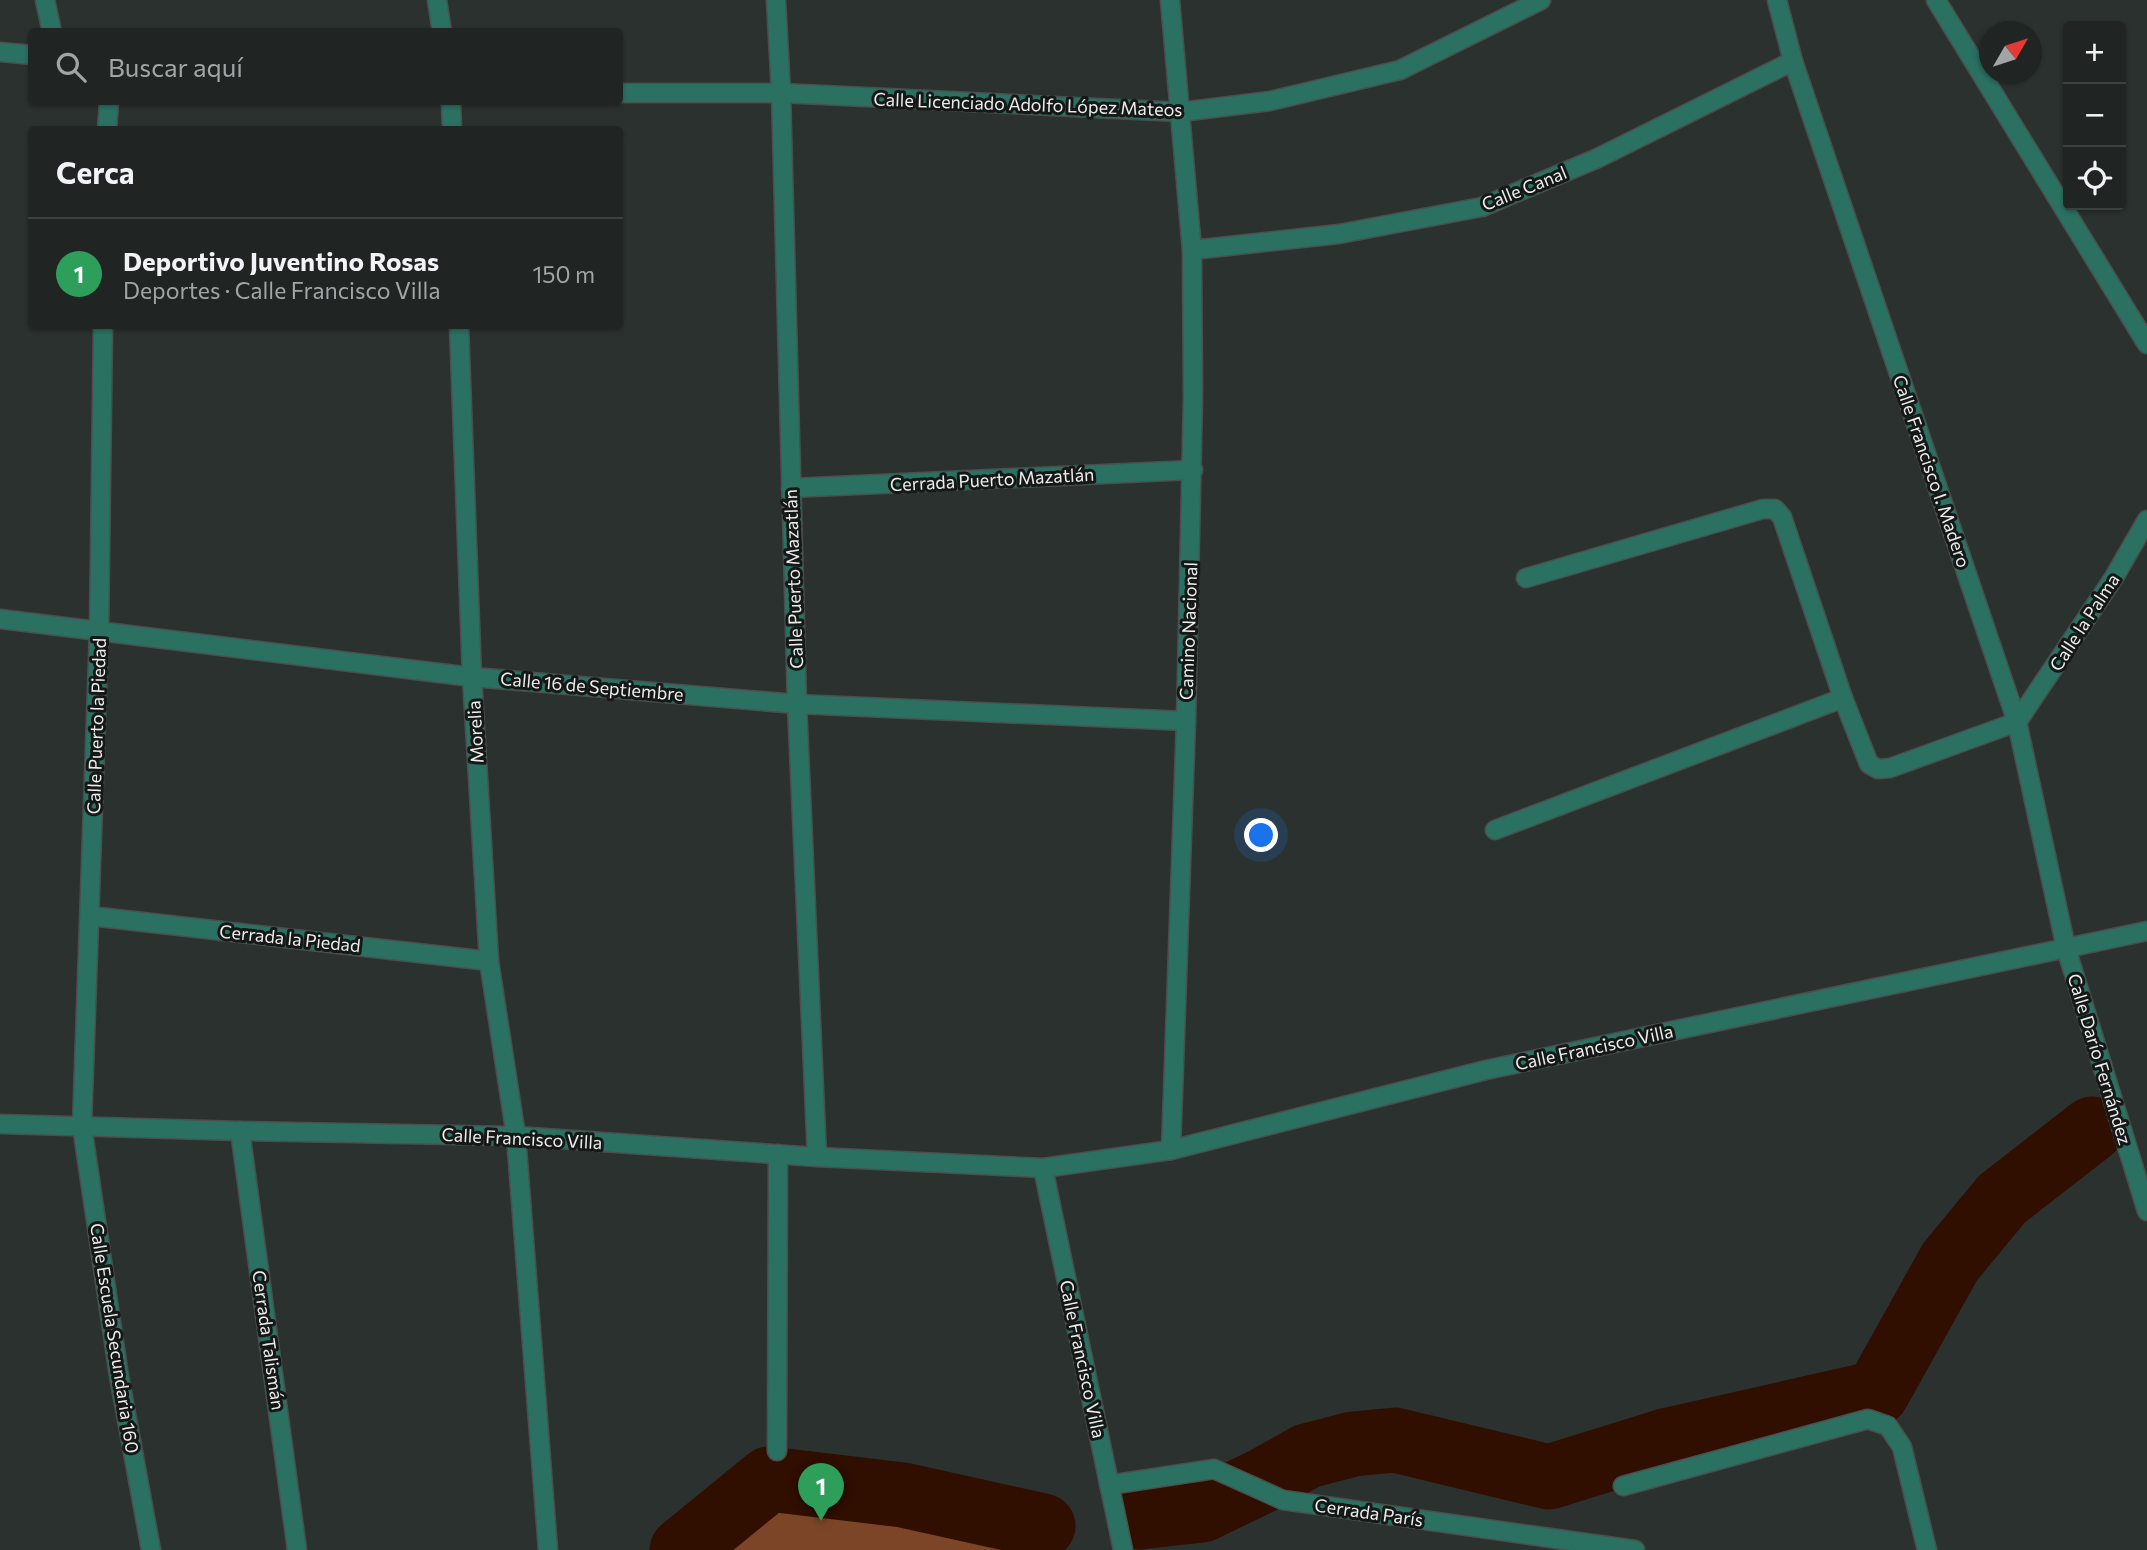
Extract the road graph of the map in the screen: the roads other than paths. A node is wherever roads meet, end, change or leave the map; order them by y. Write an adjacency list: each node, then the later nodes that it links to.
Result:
1 (45, 0): 8 (street)
2 (437, 0): 9 (street)
3 (776, 0): 14 (street, Calle Puerto Mazatlán)
4 (1170, 0): 17 (street, Camino Nacional)
5 (1541, 0): 17 (street, Calle Licenciado Adolfo López Mateos)
6 (1777, 0): 12 (street, Calle Francisco I. Madero)
7 (1936, 0): 23 (street)
8 (51, 28)
9 (441, 28)
10 (0, 52): 11 (street)
11 (28, 55)
12 (1793, 61): 20 (street, Calle Canal); 34 (street, Calle Francisco I. Madero)
13 (623, 93): 14 (street, Calle Licenciado Adolfo López Mateos)
14 (781, 93): 17 (street, Calle Licenciado Adolfo López Mateos); 25 (street, Calle Puerto Mazatlán)
15 (109, 105): 18 (street)
16 (451, 105): 19 (street)
17 (1181, 112): 20 (street, Camino Nacional)
18 (107, 126)
19 (452, 126)
20 (1192, 250): 24 (street, Camino Nacional)
21 (103, 329): 29 (street, Calle Puerto la Piedad)
22 (459, 329): 30 (street, Morelia)
23 (2147, 345)
24 (1193, 470): 25 (street, Cerrada Puerto Mazatlán); 33 (street, Camino Nacional)
25 (790, 488): 32 (street, Calle Puerto Mazatlán)
26 (2147, 520): 34 (street, Calle la Palma)
27 (1526, 578): 31 (street)
28 (0, 619): 29 (street, Calle 16 de Septiembre)
29 (99, 631): 30 (street, Calle 16 de Septiembre); 36 (street, Calle Puerto la Piedad)
30 (472, 677): 32 (street, Calle 16 de Septiembre); 39 (street, Morelia)
31 (1843, 698): 34 (street); 35 (street)
32 (797, 704): 33 (street, Calle 16 de Septiembre); 46 (street, Calle Puerto Mazatlán)
33 (1186, 721): 44 (street, Camino Nacional)
34 (2017, 722): 38 (street, Calle Francisco I. Madero)
35 (1495, 830)
36 (90, 916): 39 (street, Cerrada la Piedad); 41 (street, Calle Puerto la Piedad)
37 (2147, 931): 38 (street, Calle Francisco Villa)
38 (2066, 948): 44 (street, Calle Francisco Villa); 48 (street, Calle Darío Fernández)
39 (489, 961): 43 (street, Morelia)
40 (0, 1124): 41 (street, Calle Francisco Villa)
41 (82, 1126): 42 (street, Calle Francisco Villa); 54 (street, Calle Escuela Secundaria 160)
42 (240, 1131): 43 (street, Calle Francisco Villa); 55 (street, Cerrada Talismán)
43 (516, 1136): 45 (street, Calle Francisco Villa); 56 (street, Morelia)
44 (1171, 1150): 47 (street, Calle Francisco Villa)
45 (778, 1154): 46 (street, Calle Francisco Villa); 49 (street)
46 (817, 1157): 47 (street, Calle Francisco Villa)
47 (1043, 1168): 51 (street, Calle Francisco Villa)
48 (2147, 1211)
49 (777, 1451)
50 (1623, 1486): 58 (street)
51 (1110, 1490): 52 (street, Cerrada París); 53 (street, Calle Francisco Villa)
52 (1559, 1544): 57 (street, Cerrada París)
53 (1123, 1546)
54 (151, 1550)
55 (297, 1550)
56 (548, 1550)
57 (1635, 1550)
58 (1927, 1550)

